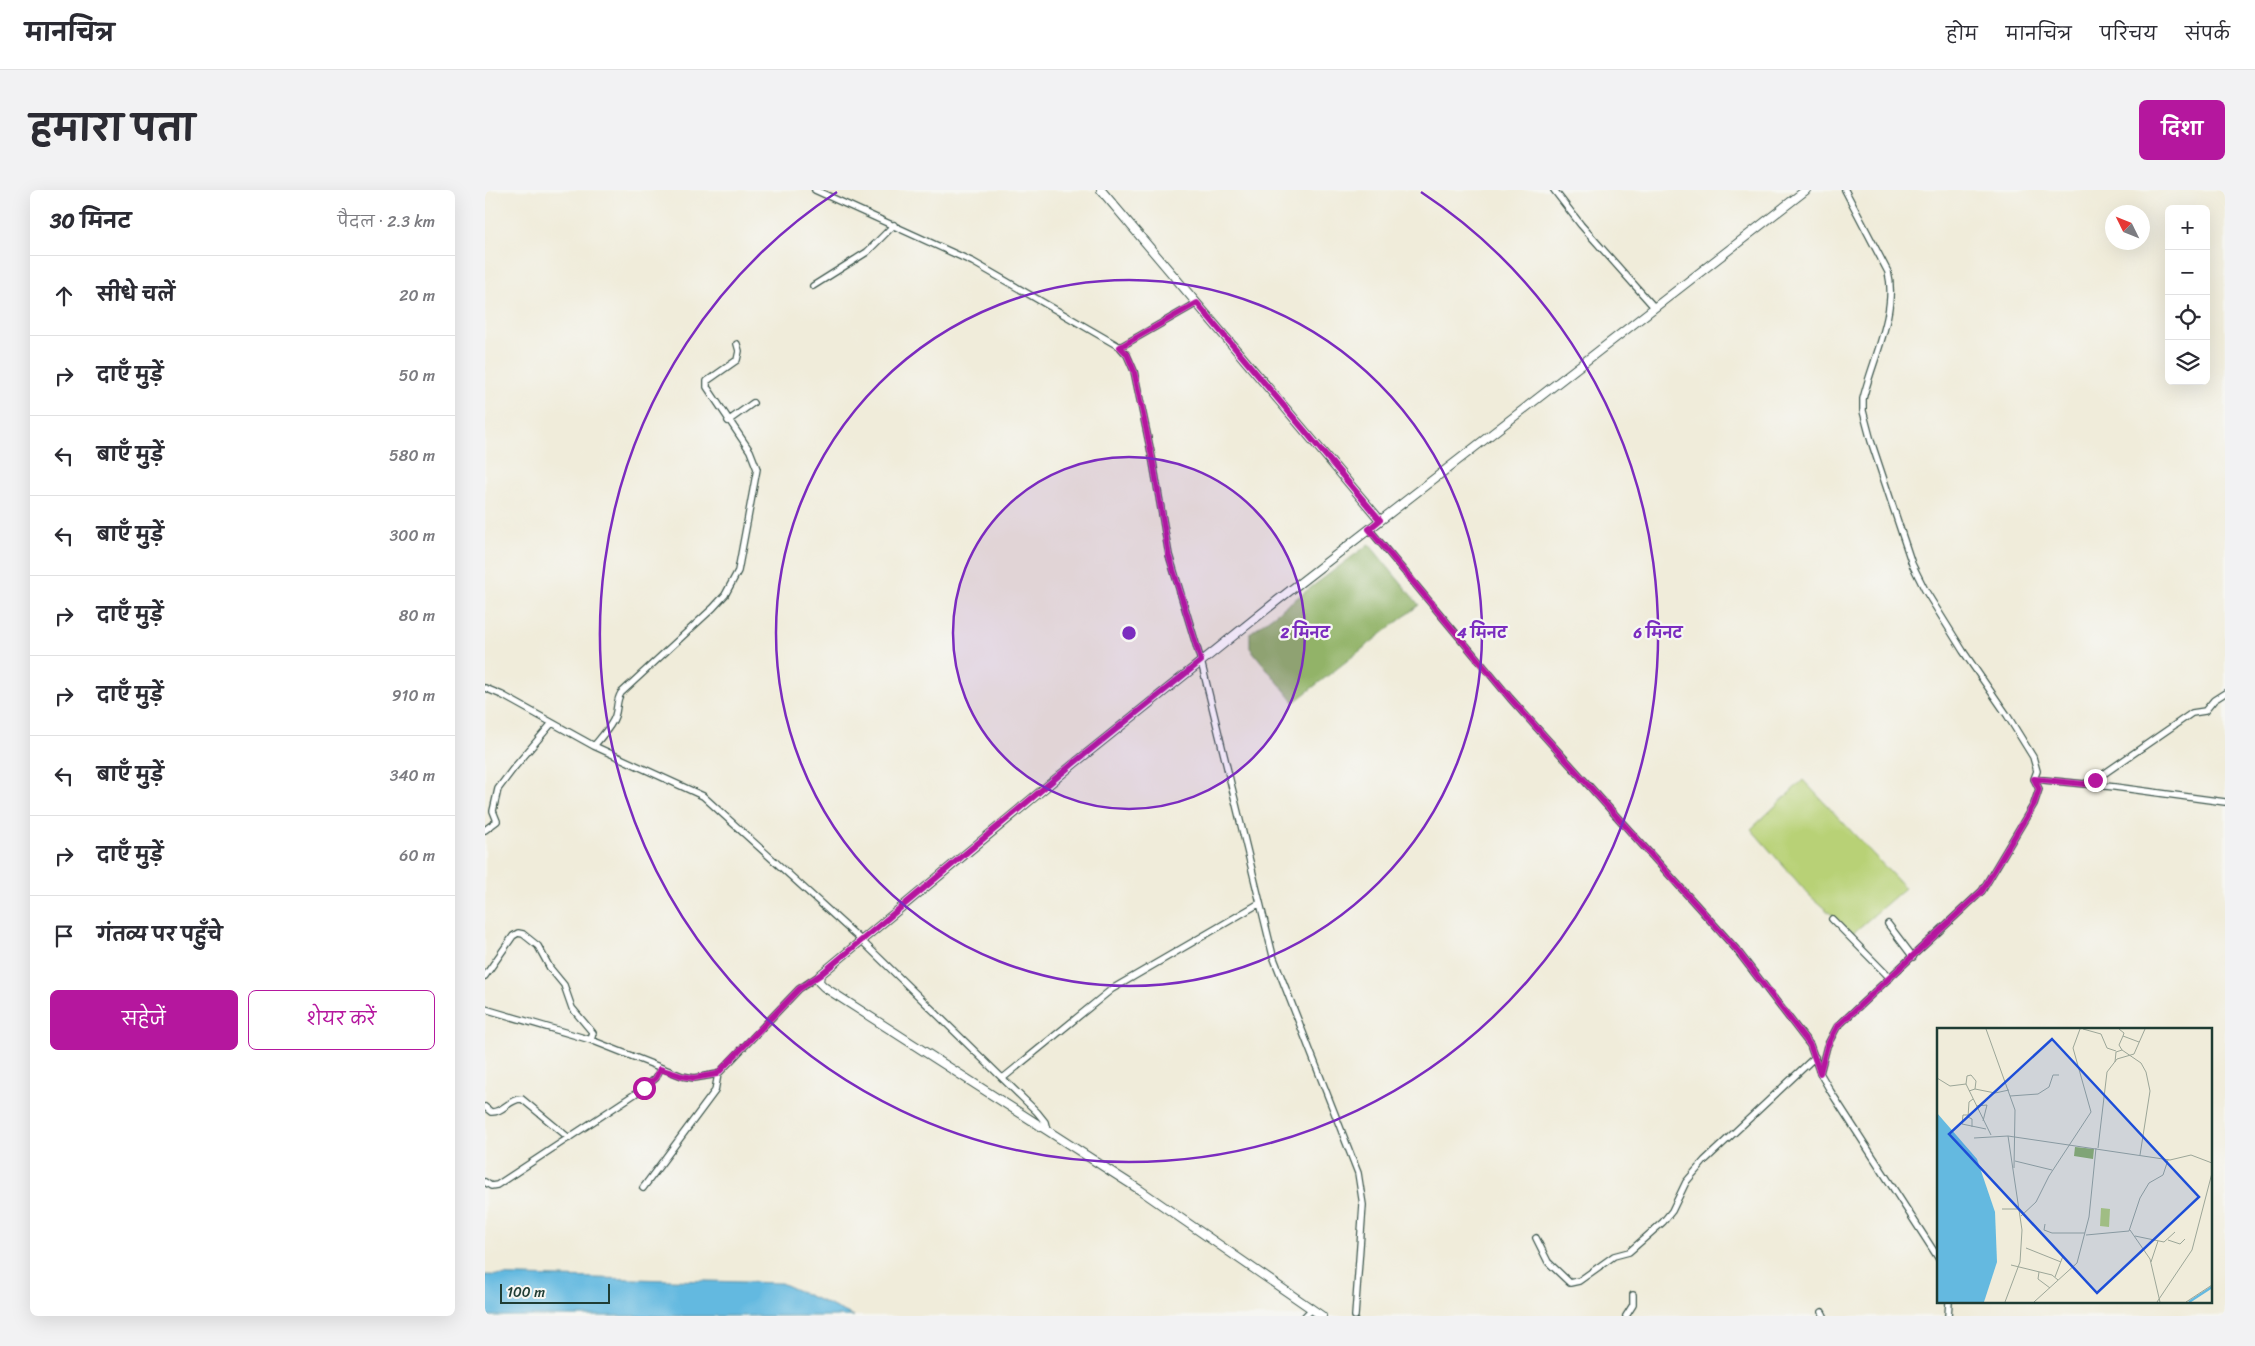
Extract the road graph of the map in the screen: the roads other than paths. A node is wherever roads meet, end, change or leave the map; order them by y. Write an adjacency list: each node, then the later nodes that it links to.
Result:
1 (815, 190): 6 (street)
2 (1101, 190): 8 (main road)
3 (1554, 190): 9 (street)
4 (1806, 190): 9 (main road)
5 (1845, 190): 21 (street)
6 (894, 225): 7 (street); 11 (street)
7 (813, 286)
8 (1197, 303): 11 (street); 14 (main road)
9 (1654, 307): 14 (main road)
10 (737, 344): 13 (street)
11 (1120, 347): 16 (street)
12 (753, 403): 13 (street)
13 (728, 421): 20 (street)
14 (1380, 520): 15 (main road)
15 (1369, 529): 16 (main road); 35 (street)
16 (1201, 661): 25 (street); 28 (main road)
17 (485, 688): 19 (street)
18 (2225, 693): 22 (street)
19 (552, 723): 20 (street); 24 (street)
20 (594, 746): 28 (street)
21 (2034, 779): 22 (street); 29 (street)
22 (2084, 784): 23 (street)
23 (2225, 802)
24 (485, 830)
25 (1260, 903): 39 (street); 51 (street)
26 (1832, 920): 32 (street)
27 (1888, 924): 29 (street)
28 (861, 940): 30 (main road); 39 (street)
29 (1913, 957): 32 (street)
30 (820, 975): 38 (street); 41 (main road)
31 (485, 976): 34 (street)
32 (1891, 978): 37 (street)
33 (485, 1008): 34 (street)
34 (591, 1040): 36 (street)
35 (1815, 1057): 37 (street); 45 (street)
36 (660, 1069): 38 (street); 42 (street)
37 (1820, 1073): 46 (street)
38 (717, 1074): 44 (street)
39 (1003, 1078): 41 (street)
40 (485, 1107): 42 (street)
41 (1047, 1130): 48 (main road)
42 (569, 1138): 43 (street)
43 (485, 1182)
44 (643, 1188)
45 (1536, 1238)
46 (1937, 1257)
47 (1633, 1295): 52 (street)
48 (1312, 1309): 49 (street); 50 (main road)
49 (1305, 1316)
50 (1322, 1316)
51 (1355, 1316)
52 (1626, 1316)

